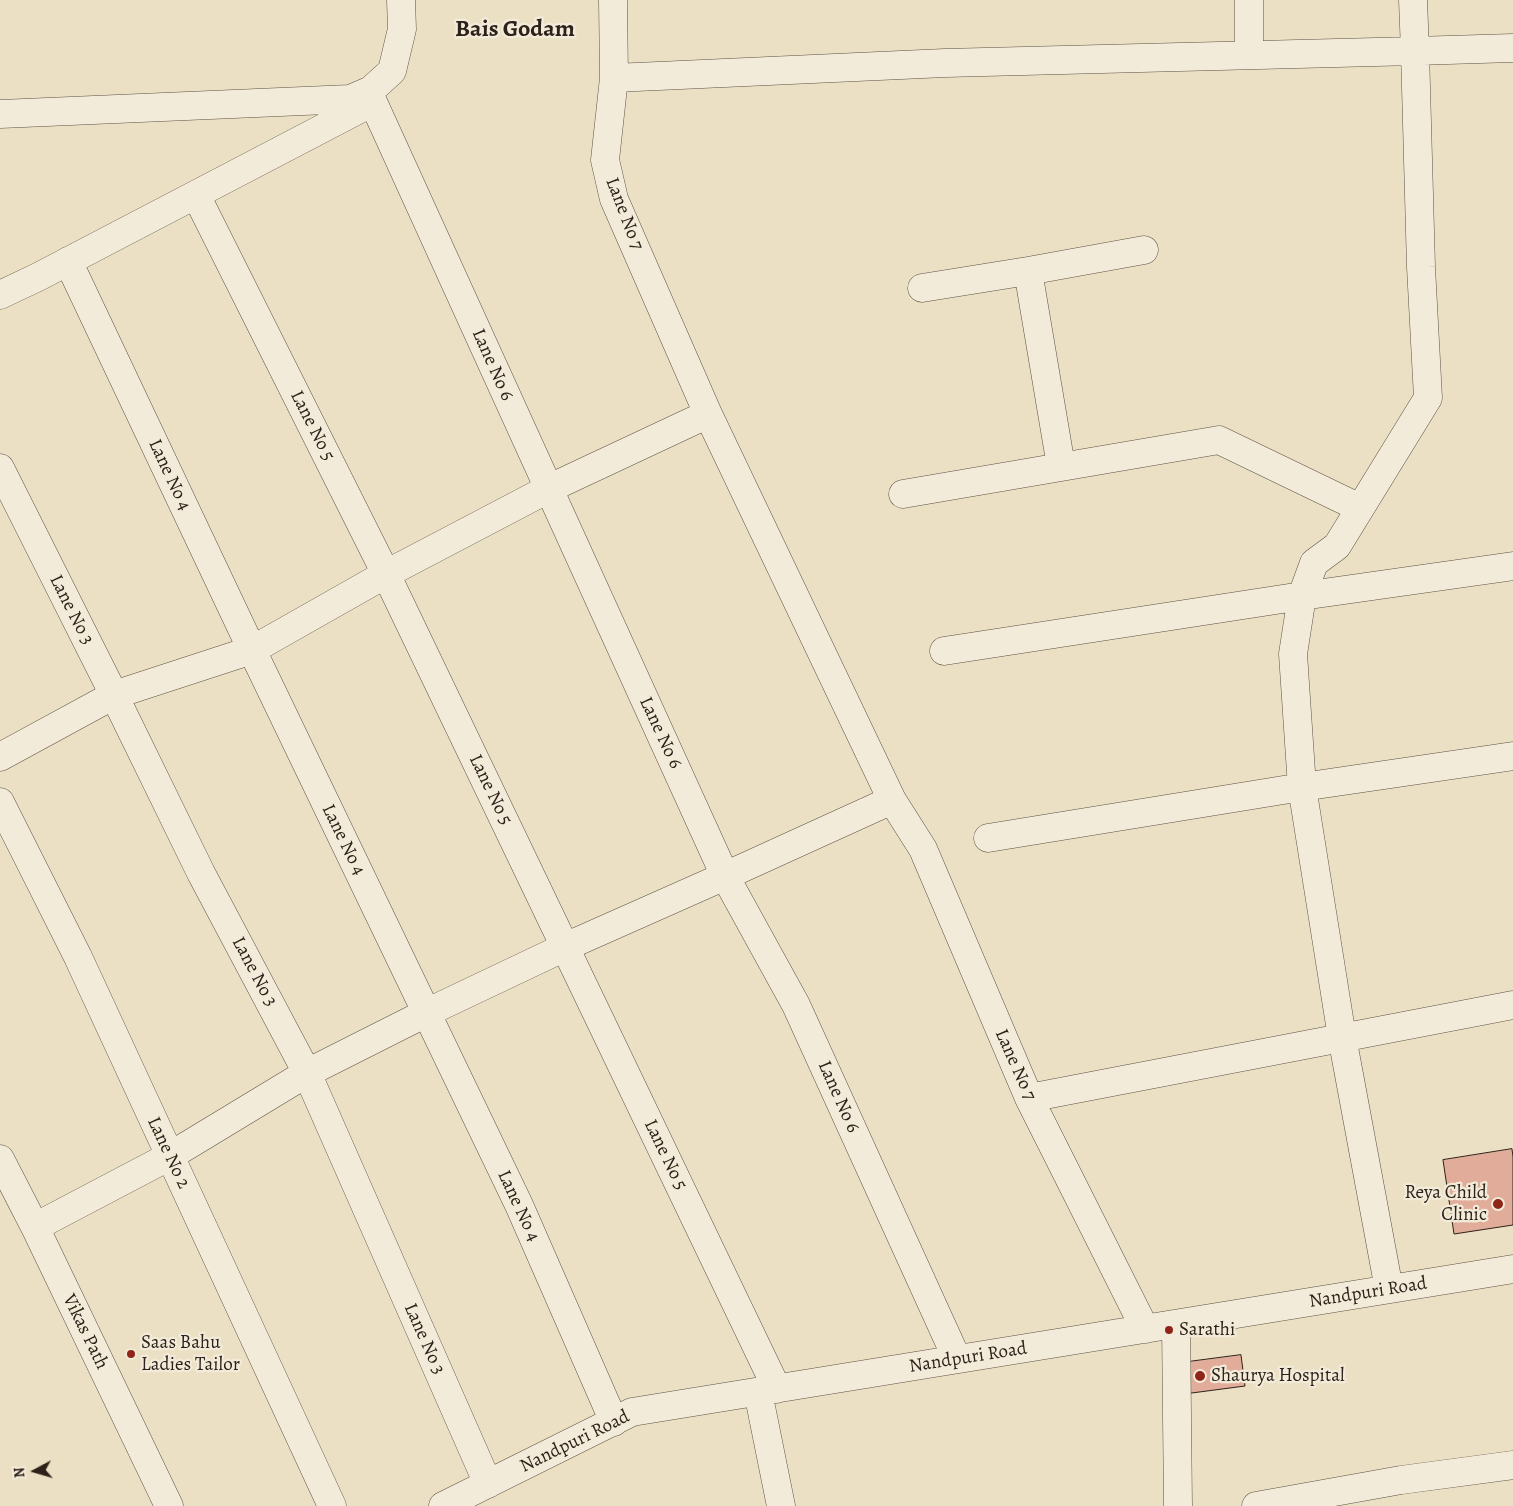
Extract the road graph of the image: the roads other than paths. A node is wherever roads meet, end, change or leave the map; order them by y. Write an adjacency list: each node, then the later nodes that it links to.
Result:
1 (401, 0): 9 (street)
2 (613, 0): 8 (street, Lane No 7)
3 (1248, 0): 7 (street)
4 (1413, 0): 6 (street)
5 (1513, 48): 6 (street)
6 (1415, 51): 7 (street); 21 (street)
7 (1249, 55): 8 (street)
8 (614, 78): 16 (street, Lane No 7)
9 (0, 114)
10 (196, 195): 12 (street); 19 (street, Lane No 6); 23 (street, Lane No 5)
11 (1144, 250): 13 (street)
12 (68, 261): 15 (street); 25 (street, Lane No 4)
13 (1028, 271): 14 (street); 17 (street)
14 (922, 288)
15 (0, 295)
16 (708, 414): 19 (street); 31 (street, Lane No 7)
17 (1061, 466): 20 (street); 21 (street)
18 (0, 468): 27 (street, Lane No 3)
19 (548, 490): 23 (street); 34 (street, Lane No 6)
20 (903, 494)
21 (1360, 508): 24 (street)
22 (1513, 566): 24 (street)
23 (386, 574): 25 (street); 35 (street, Lane No 5)
24 (1302, 596): 26 (street); 30 (street)
25 (252, 650): 27 (street); 37 (street, Lane No 4)
26 (944, 651)
27 (114, 695): 29 (street); 39 (street, Lane No 3)
28 (1513, 756): 30 (street)
29 (0, 757)
30 (1302, 788): 33 (street); 38 (street)
31 (892, 800): 34 (street); 40 (street, Lane No 7)
32 (0, 802): 41 (street, Lane No 2)
33 (988, 838)
34 (725, 876): 35 (street); 48 (street, Lane No 6)
35 (565, 947): 37 (street); 49 (street, Lane No 5)
36 (1513, 1005): 38 (street)
37 (426, 1013): 39 (street); 50 (street, Lane No 4)
38 (1342, 1037): 40 (street); 45 (street)
39 (307, 1073): 41 (street); 52 (street, Lane No 3)
40 (1029, 1098): 47 (street, Lane No 7)
41 (170, 1156): 43 (street); 54 (street, Lane No 2)
42 (0, 1160): 43 (street, Vikas Path)
43 (35, 1227): 53 (street, Vikas Path)
44 (1513, 1269): 45 (street, Nandpuri Road)
45 (1389, 1289): 46 (street, Nandpuri Road)
46 (1176, 1324): 47 (street, Nandpuri Road); 57 (street)
47 (1145, 1329): 48 (street, Nandpuri Road)
48 (957, 1360): 49 (street, Nandpuri Road)
49 (768, 1390): 50 (street, Nandpuri Road); 56 (street, Lane No 5)
50 (614, 1422): 52 (street, Nandpuri Road)
51 (1513, 1466): 58 (street)
52 (488, 1484): 55 (street, Nandpuri Road)
53 (169, 1506)
54 (332, 1506)
55 (443, 1506)
56 (781, 1506)
57 (1178, 1506)
58 (1256, 1506)

